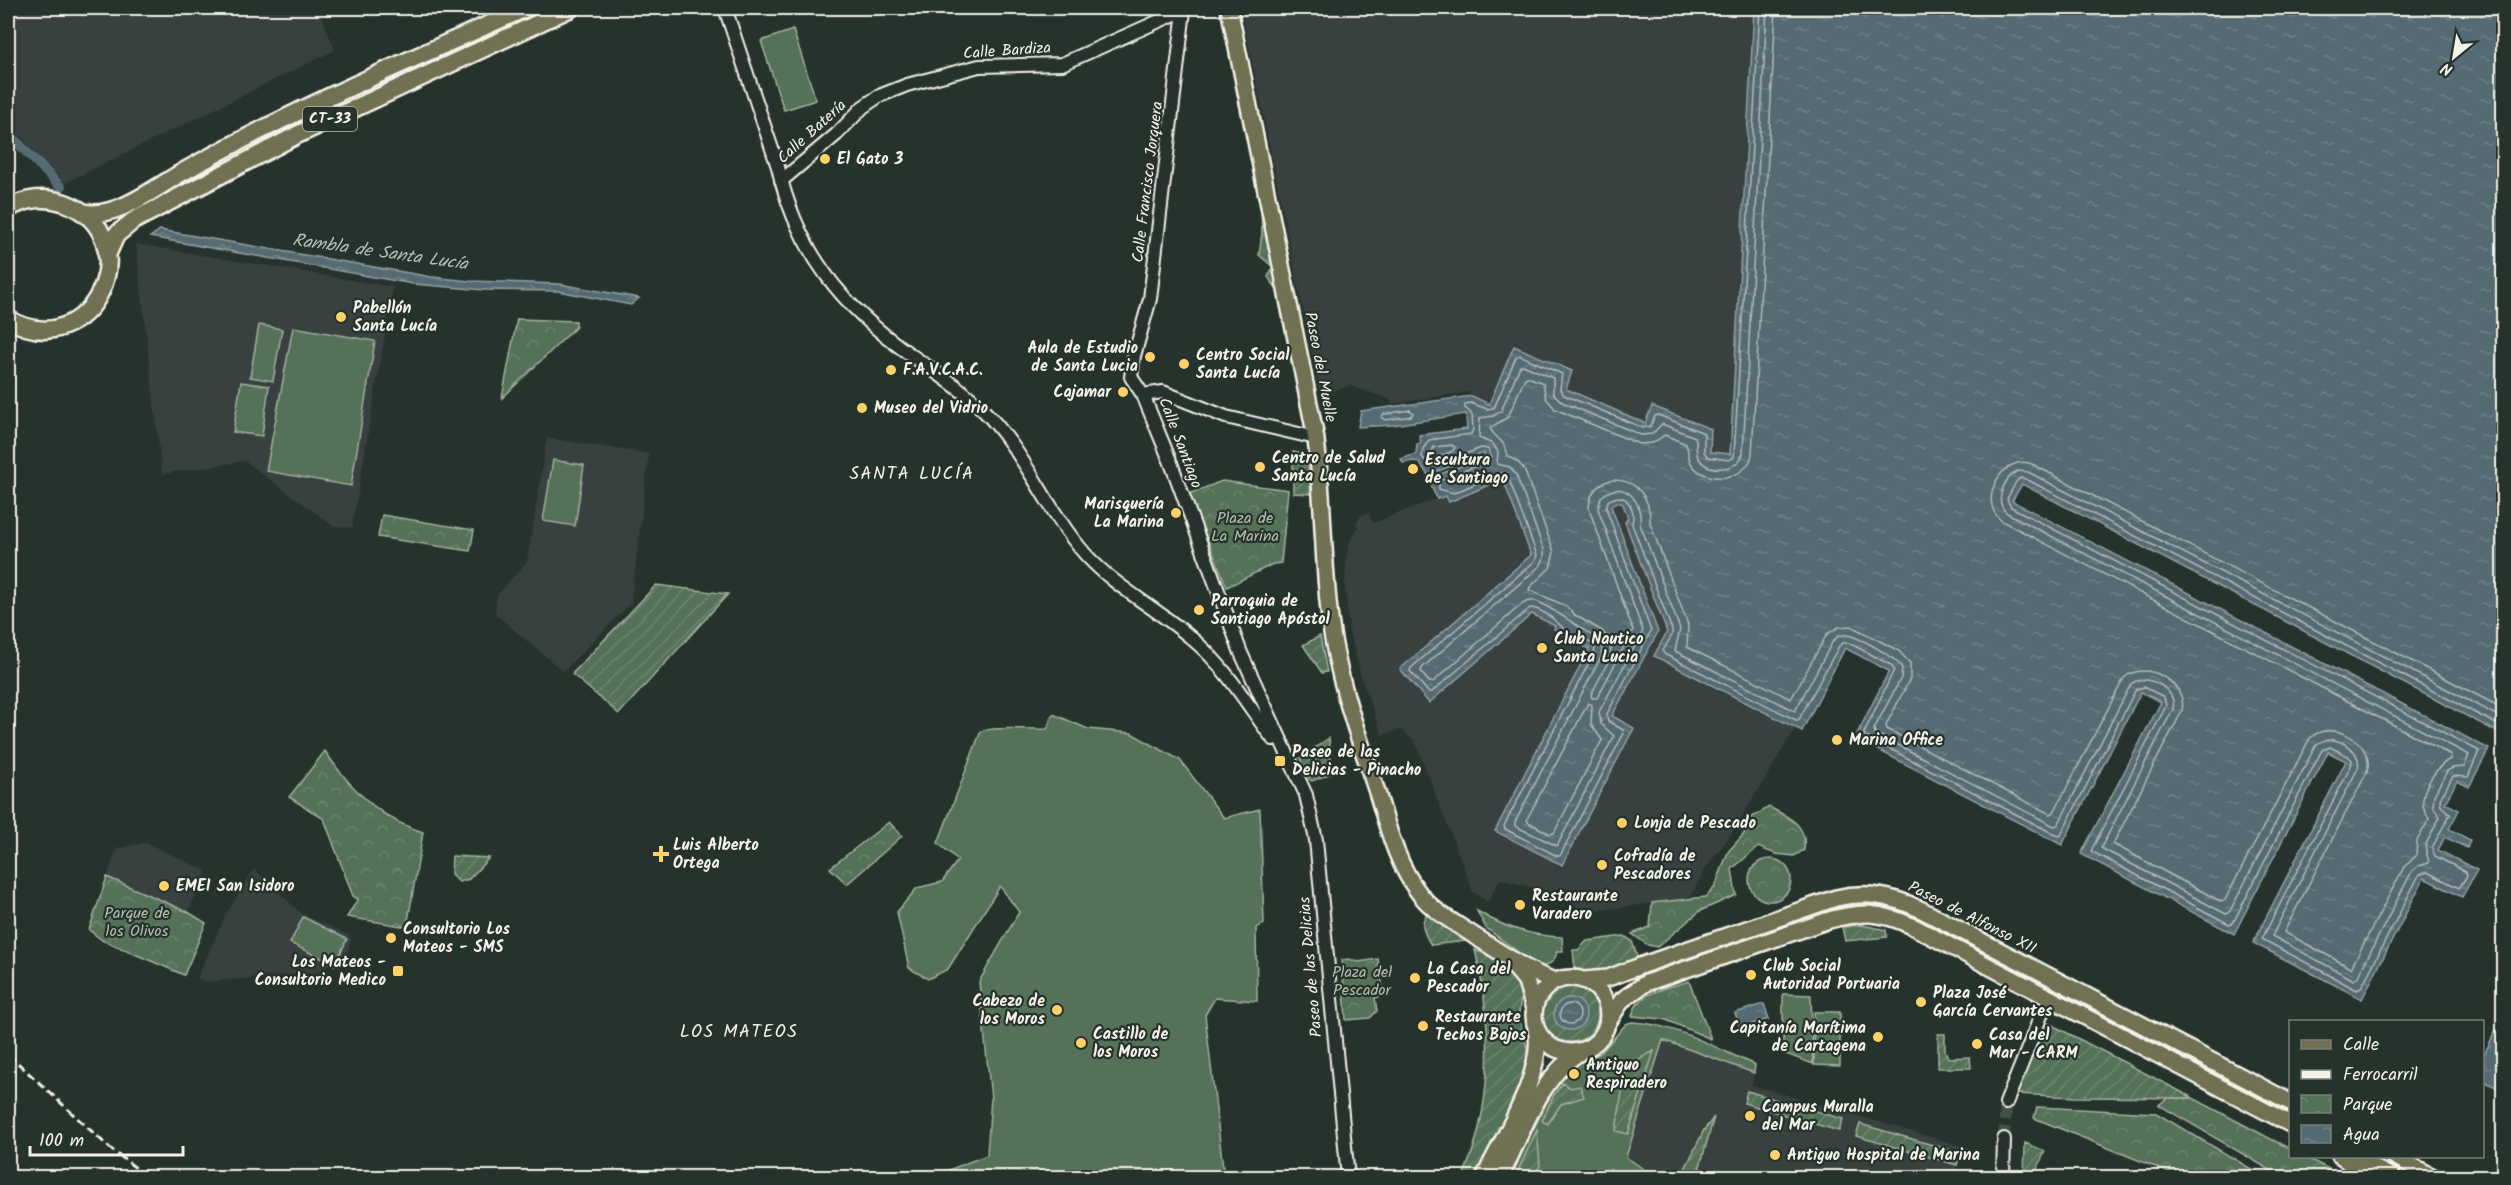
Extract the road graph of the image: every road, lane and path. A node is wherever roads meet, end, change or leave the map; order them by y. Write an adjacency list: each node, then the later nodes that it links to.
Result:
1 (526, 8): 9 (highway, CT-33)
2 (572, 8): 10 (highway, CT-33)
3 (725, 8): 7 (street, Paseo de las Delicias)
4 (1228, 8): 14 (main road, Paseo del Muelle)
5 (1184, 10): 6 (street, Calle Bardiza); 12 (street, Calle Francisco Jorquera)
6 (863, 107): 7 (street, Calle Batería)
7 (781, 181): 16 (street, Paseo de las Delicias)
8 (8, 209): 9 (highway, CT-33)
9 (82, 212): 10 (highway, CT-33)
10 (107, 255): 11 (highway, CT-33)
11 (8, 319)
12 (1131, 377): 13 (street, Calle Santiago)
13 (1143, 395): 14 (street); 15 (street, Calle Santiago)
14 (1316, 438): 17 (main road, Paseo del Muelle)
15 (1230, 625): 16 (street, Paseo de las Delicias)
16 (1288, 759): 36 (street, Paseo de las Delicias)
17 (1498, 951): 19 (main road, Paseo del Muelle); 23 (main road, Paseo del Muelle)
18 (1584, 980): 19 (main road); 20 (main road, Paseo de Alfonso XII); 25 (main road)
19 (1555, 981): 23 (main road)
20 (2068, 987): 22 (main road); 28 (main road, Paseo de Alfonso XII)
21 (2034, 991): 22 (main road, Paseo de Alfonso XII); 24 (street); 25 (main road, Paseo de Alfonso XII)
22 (2059, 1004): 24 (street); 30 (main road, Paseo de Alfonso XII)
23 (1534, 1009): 26 (main road)
24 (2042, 1013): 29 (street)
25 (1607, 1024): 27 (main road)
26 (1535, 1026): 27 (main road); 37 (main road)
27 (1586, 1049): 38 (main road)
28 (2289, 1101)
29 (2006, 1103)
30 (2289, 1123)
31 (2004, 1139): 39 (street)
32 (2342, 1158): 35 (main road)
33 (2368, 1158): 35 (main road)
34 (2398, 1158): 41 (main road)
35 (2354, 1164): 40 (main road)
36 (1348, 1178)
37 (1484, 1178)
38 (1500, 1178)
39 (2003, 1178)
40 (2394, 1178)
41 (2435, 1178)

